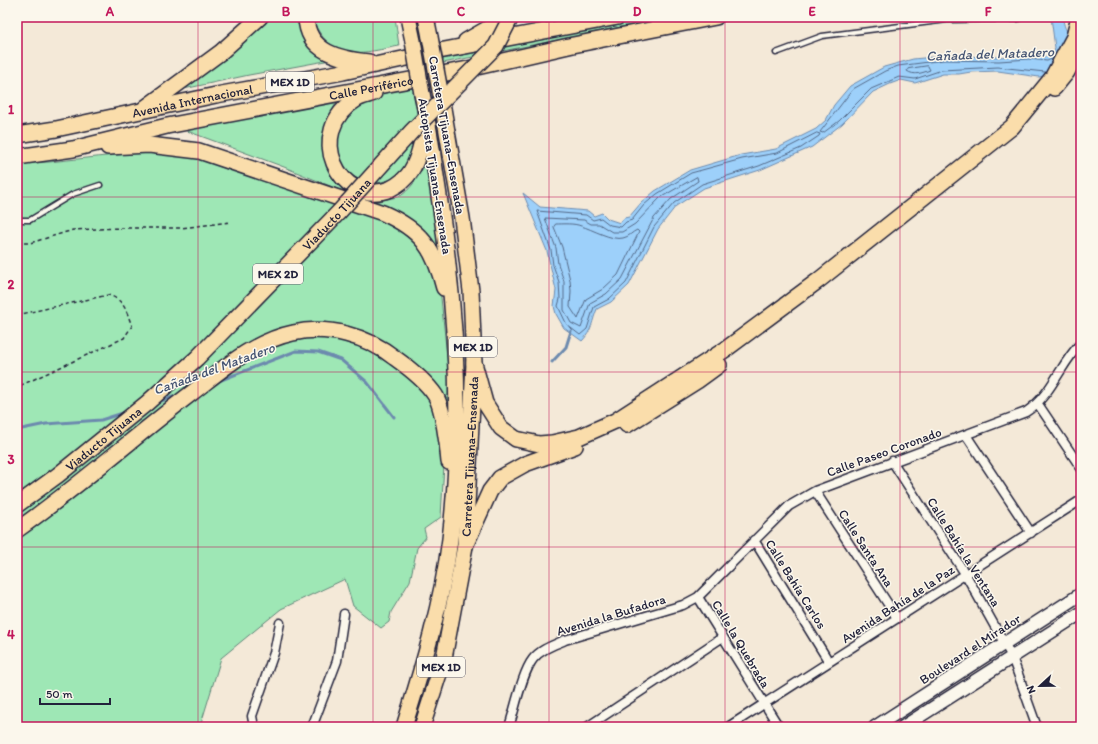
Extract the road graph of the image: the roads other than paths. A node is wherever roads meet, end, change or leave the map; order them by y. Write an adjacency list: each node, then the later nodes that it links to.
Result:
1 (260, 17): 19 (highway)
2 (306, 17): 17 (highway)
3 (408, 17): 20 (highway, Autopista Tijuana-Ensenada, bridge)
4 (426, 17): 28 (highway, Carretera Tijuana–Ensenada / MEX 1D, bridge)
5 (498, 17): 15 (highway, MEX 1D)
6 (511, 17): 35 (highway, Viaducto Tijuana / MEX 2D, bridge)
7 (585, 17): 12 (highway)
8 (618, 17): 12 (highway)
9 (716, 17): 18 (highway, Calle Periférico)
10 (947, 18): 11 (lane); 16 (lane)
11 (1018, 19)
12 (603, 20): 15 (highway)
13 (1078, 23): 28 (highway)
14 (1081, 46): 40 (highway)
15 (439, 51): 17 (highway, Avenida Internacional / MEX 1D)
16 (776, 53)
17 (382, 63): 19 (highway, Avenida Internacional / MEX 1D)
18 (408, 81): 20 (highway); 22 (highway, Calle Periférico)
19 (140, 112): 21 (highway, Avenida Internacional / MEX 1D)
20 (427, 116): 26 (highway, Autopista Tijuana-Ensenada)
21 (17, 135)
22 (73, 148): 23 (highway, MEX 1D); 26 (highway, MEX 1D)
23 (17, 157)
24 (100, 185): 25 (lane)
25 (17, 220)
26 (456, 335): 36 (highway, Carretera Tijuana–Ensenada / MEX 1D)
27 (1081, 343): 29 (street, Calle Paseo Coronado)
28 (474, 363): 40 (highway, Carretera Tijuana–Ensenada / MEX 1D)
29 (1038, 404): 30 (street, Calle Paseo Coronado); 32 (street)
30 (966, 436): 31 (street, Calle Paseo Coronado); 38 (street)
31 (892, 461): 33 (street, Calle Paseo Coronado); 41 (street, Calle Bahía la Ventana)
32 (1081, 468)
33 (815, 491): 39 (street, Calle Paseo Coronado); 46 (street, Calle Santa Ana)
34 (1081, 500): 38 (street, Avenida Bahía de la Paz)
35 (17, 505)
36 (452, 519): 37 (highway, Viaducto Tijuana); 55 (highway, Carretera Tijuana–Ensenada / MEX 1D)
37 (17, 530)
38 (1031, 532): 41 (street, Avenida Bahía de la Paz)
39 (754, 540): 43 (street, Calle Paseo Coronado); 51 (street, Calle Bahía Carlos)
40 (465, 546): 56 (highway, Carretera Tijuana–Ensenada / MEX 1D)
41 (966, 575): 46 (street, Avenida Bahía de la Paz); 49 (street, Calle Bahía la Ventana)
42 (1081, 594): 49 (main road, Boulevard el Mirador)
43 (698, 597): 48 (street, Calle la Quebrada); 57 (street, Avenida la Bufadora)
44 (1081, 613): 50 (main road)
45 (344, 614): 54 (street)
46 (897, 618): 51 (street, Avenida Bahía de la Paz)
47 (280, 624): 53 (street)
48 (723, 637): 52 (street, Calle la Quebrada); 58 (street)
49 (1004, 643): 50 (street, Calle Bahía la Ventana); 61 (main road, Boulevard el Mirador)
50 (1012, 657): 62 (main road); 63 (street, Calle Bahía la Ventana)
51 (829, 662): 52 (street, Avenida Bahía de la Paz)
52 (764, 704): 59 (street, Avenida Bahía de la Paz); 60 (street, Calle la Quebrada)
53 (254, 726)
54 (312, 727)
55 (404, 727)
56 (422, 727)
57 (509, 727)
58 (587, 727)
59 (728, 727)
60 (779, 727)
61 (875, 727)
62 (903, 727)
63 (1037, 727)

